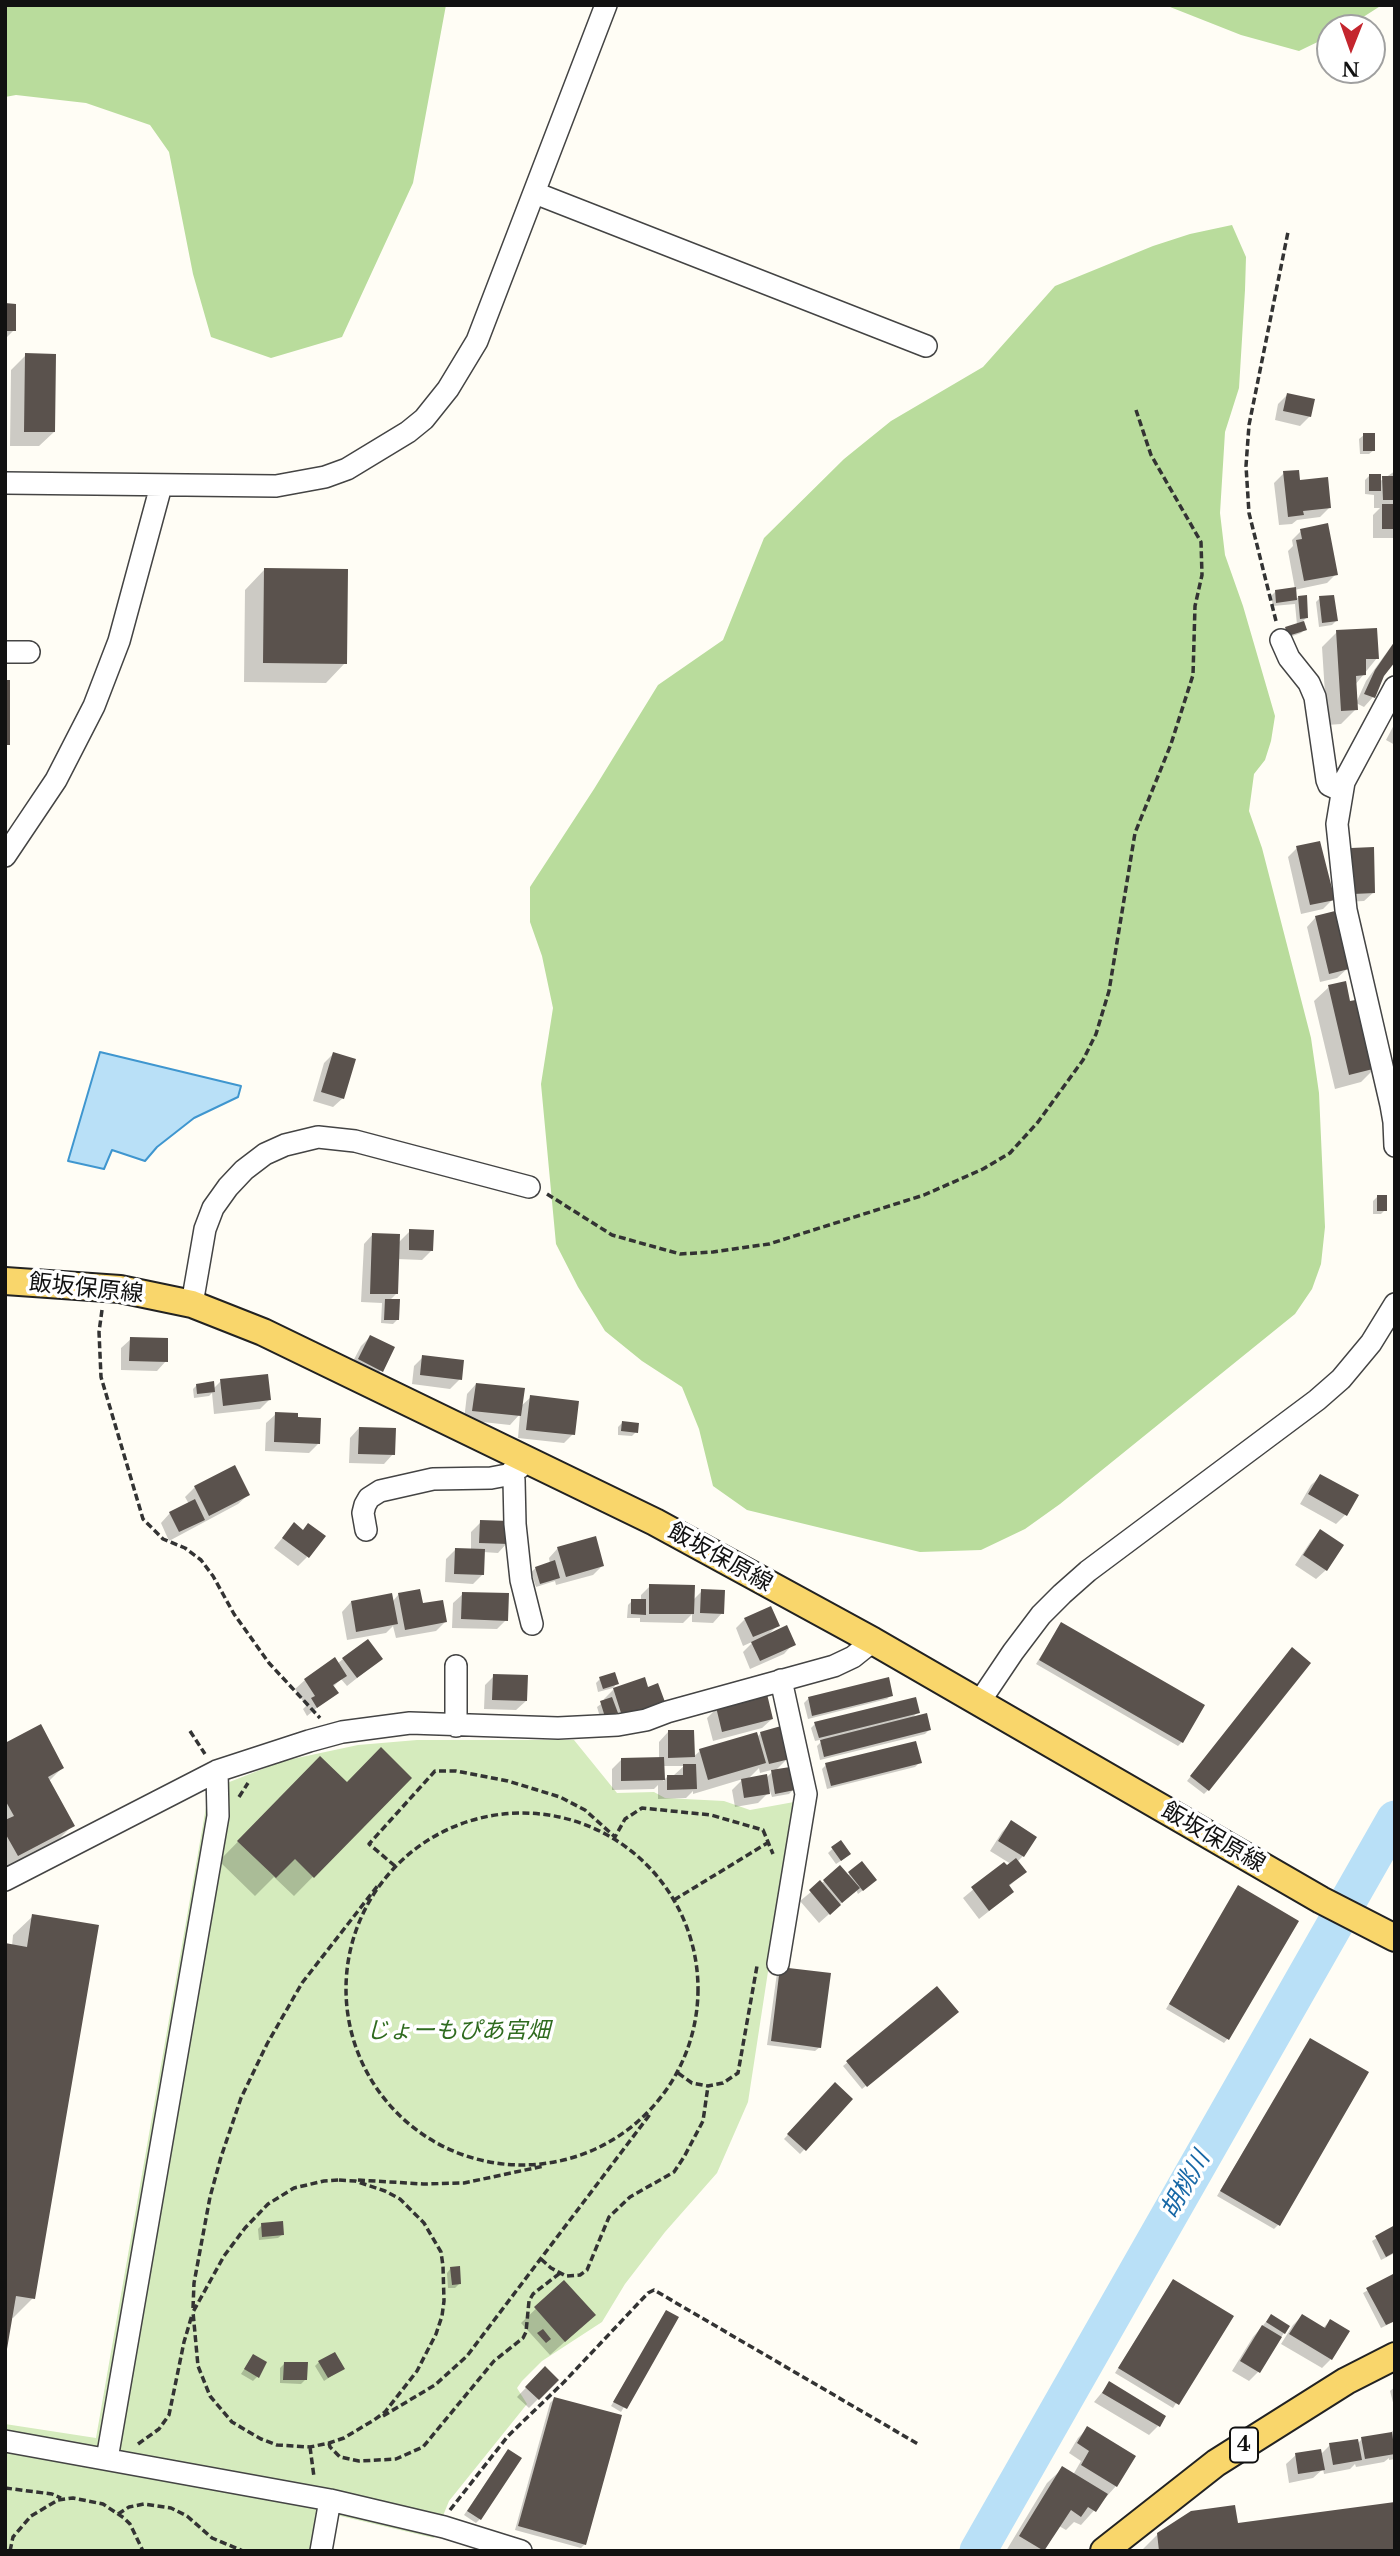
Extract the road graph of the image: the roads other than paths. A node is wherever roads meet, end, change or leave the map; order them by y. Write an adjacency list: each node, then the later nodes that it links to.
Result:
1 (606, 5): 2 (street)
2 (535, 193): 3 (street); 5 (street)
3 (926, 346)
4 (5, 483): 5 (street)
5 (161, 486): 11 (street)
6 (1281, 640): 10 (street)
7 (5, 652): 8 (street)
8 (29, 652)
9 (1395, 687): 10 (street)
10 (1342, 790): 12 (street)
11 (5, 856)
12 (1395, 1146)
13 (529, 1187): 15 (street)
14 (5, 1281): 15 (main road, 飯坂保原線)
15 (192, 1304): 17 (main road, 飯坂保原線)
16 (1395, 1304): 23 (street)
17 (518, 1465): 18 (street); 19 (street); 20 (main road, 飯坂保原線)
18 (366, 1530)
19 (532, 1625)
20 (873, 1641): 22 (street); 23 (main road, 飯坂保原線)
21 (456, 1666): 24 (street)
22 (781, 1680): 24 (street); 28 (street)
23 (978, 1704): 27 (main road, 飯坂保原線)
24 (456, 1726): 25 (street)
25 (217, 1771): 26 (street); 31 (street)
26 (5, 1880)
27 (1395, 1938)
28 (768, 1961)
29 (1395, 2356): 35 (main road, 4)
30 (5, 2441): 31 (street)
31 (107, 2459): 32 (street)
32 (330, 2500): 33 (street); 34 (street)
33 (321, 2551)
34 (521, 2551)
35 (1104, 2551)

